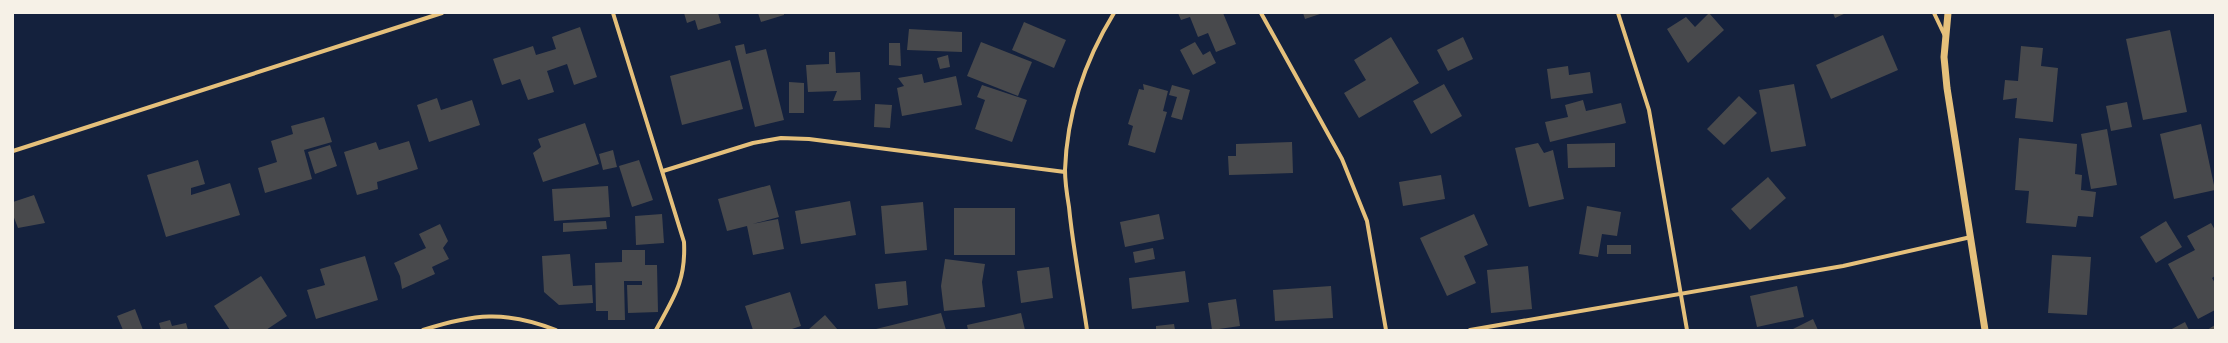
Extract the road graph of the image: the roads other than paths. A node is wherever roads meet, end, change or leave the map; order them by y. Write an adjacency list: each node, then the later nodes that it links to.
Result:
1 (442, 13): 9 (street)
2 (613, 13): 10 (street)
3 (1114, 13): 11 (street)
4 (1261, 13): 18 (street)
5 (1618, 13): 13 (street)
6 (1934, 13): 8 (street)
7 (1948, 13): 8 (street)
8 (1945, 37): 12 (street)
9 (13, 151)
10 (663, 171): 11 (street); 16 (street)
11 (1065, 172): 17 (street)
12 (1971, 237): 13 (street); 21 (street)
13 (1681, 294): 19 (street); 20 (street)
14 (423, 330): 15 (street)
15 (556, 330)
16 (656, 330)
17 (1087, 330)
18 (1386, 330)
19 (1470, 330)
20 (1687, 330)
21 (1985, 330)

